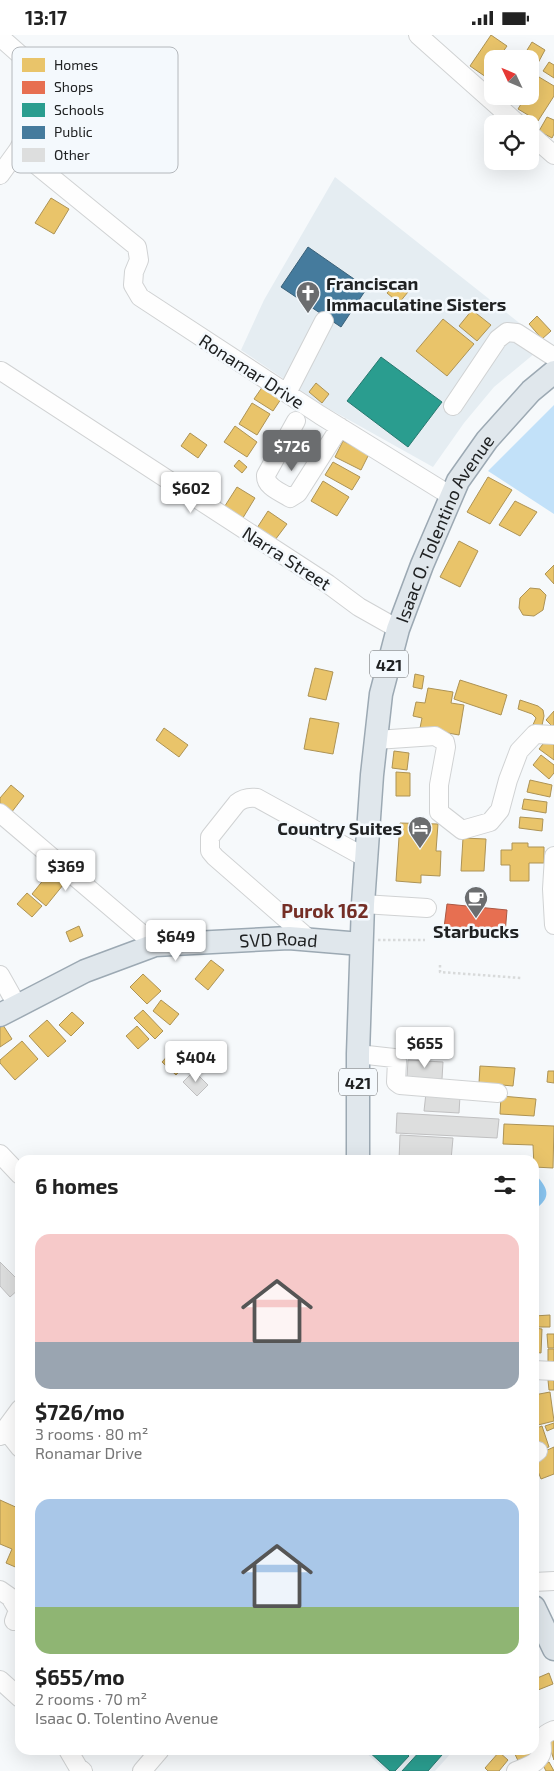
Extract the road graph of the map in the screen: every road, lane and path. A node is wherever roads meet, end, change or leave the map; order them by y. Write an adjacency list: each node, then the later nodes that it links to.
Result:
1 (418, 35): 4 (street)
2 (0, 37): 3 (street)
3 (12, 48)
4 (508, 115)
5 (539, 141): 6 (street)
6 (552, 150)
7 (12, 158): 9 (street)
8 (46, 173): 14 (street, Ronamar Drive)
9 (0, 175)
10 (324, 321): 14 (street)
11 (554, 357): 15 (street)
12 (1, 371): 19 (street, Narra Street)
13 (554, 372): 18 (main road, Isaac O. Tolentino Avenue / 421)
14 (287, 393): 17 (street, Ronamar Drive)
15 (453, 407)
16 (296, 421): 17 (street)
17 (340, 427): 18 (street, Ronamar Drive)
18 (451, 496): 19 (main road, Isaac O. Tolentino Avenue / 421)
19 (398, 629): 21 (main road, Isaac O. Tolentino Avenue / 421)
20 (554, 735): 21 (street)
21 (376, 740): 24 (main road, Isaac O. Tolentino Avenue / 421)
22 (0, 813): 31 (street)
23 (554, 856): 27 (street)
24 (366, 858): 25 (main road, Isaac O. Tolentino Avenue / 421); 28 (street)
25 (363, 904): 26 (street); 30 (main road, Isaac O. Tolentino Avenue / 421)
26 (428, 908)
27 (554, 925)
28 (309, 939): 30 (main road, SVD Road); 31 (main road, SVD Road)
29 (425, 940): 30 (path)
30 (362, 942): 36 (main road, Isaac O. Tolentino Avenue / 421)
31 (155, 945): 35 (main road, SVD Road)
32 (440, 965): 34 (path)
33 (0, 975): 35 (street)
34 (521, 978)
35 (9, 1011)
36 (358, 1054): 37 (street); 39 (main road, Isaac O. Tolentino Avenue / 421)
37 (498, 1093)
38 (0, 1154): 40 (street)
39 (358, 1155)
40 (15, 1170)
41 (539, 1370): 42 (street)
42 (554, 1371)
43 (15, 1415): 44 (street)
44 (2, 1432): 45 (street)
45 (15, 1444)
46 (554, 1581): 47 (street)
47 (539, 1582)
48 (0, 1590): 49 (street)
49 (15, 1605)
50 (539, 1618): 51 (main road)
51 (554, 1649)
52 (0, 1680): 53 (street)
53 (15, 1693)
54 (554, 1730): 59 (street)
55 (71, 1755): 57 (street)
56 (156, 1755): 58 (street)
57 (79, 1770)
58 (142, 1771)
59 (516, 1771)

